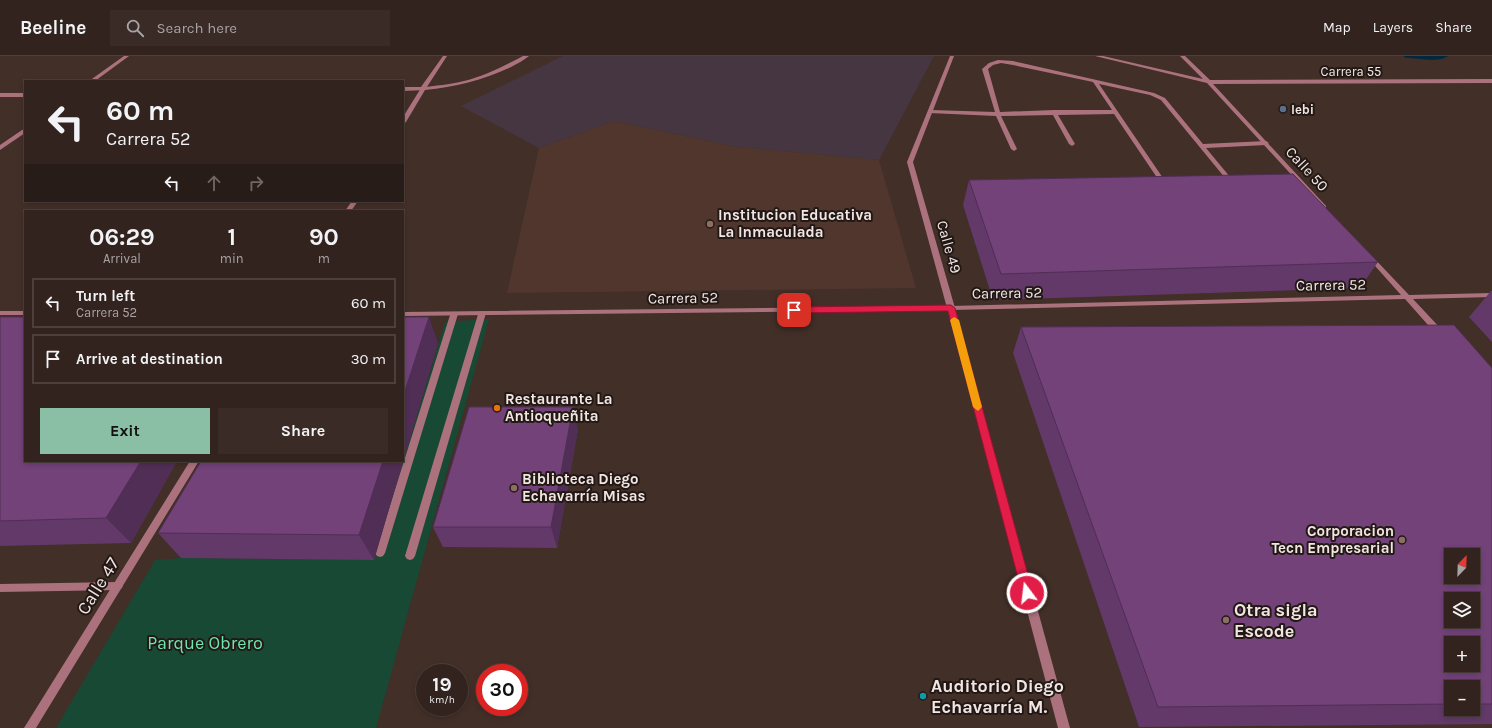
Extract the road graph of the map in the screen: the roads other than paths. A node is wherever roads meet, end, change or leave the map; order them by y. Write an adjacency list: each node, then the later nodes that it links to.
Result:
1 (127, 56): 7 (street)
2 (445, 56): 12 (street)
3 (527, 56): 12 (street)
4 (952, 56): 15 (street, Calle 49)
5 (1097, 56): 10 (street, Carrera 55)
6 (1182, 56): 10 (street, Calle 50)
7 (93, 80)
8 (1492, 81): 10 (street, Carrera 55)
9 (1095, 82): 17 (street); 18 (street); 23 (street)
10 (1209, 82): 21 (street, Calle 50)
11 (404, 89): 12 (street)
12 (423, 89): 19 (street)
13 (0, 95): 14 (street)
14 (24, 95)
15 (931, 112): 18 (street); 32 (street, Calle 49)
16 (1054, 112): 17 (street); 18 (street); 22 (street)
17 (1115, 112): 26 (street)
18 (998, 114): 25 (street)
19 (404, 120)
20 (24, 131): 24 (street)
21 (1266, 143): 23 (street); 28 (street, Calle 50)
22 (1072, 144)
23 (1202, 146): 27 (street)
24 (0, 148)
25 (1014, 149)
26 (1168, 190)
27 (1238, 190)
28 (1327, 210)
29 (1364, 250): 31 (street)
30 (1492, 295): 31 (street, Carrera 52)
31 (1406, 296): 32 (street, Carrera 52); 38 (street)
32 (951, 308): 35 (street, Carrera 52); 45 (street, Calle 49)
33 (0, 313): 34 (street)
34 (24, 313)
35 (482, 313): 37 (street, Carrera 52); 41 (street)
36 (404, 314): 37 (street, Carrera 52)
37 (454, 314): 40 (street)
38 (1444, 338)
39 (194, 462): 42 (street, Calle 47)
40 (380, 553)
41 (410, 556)
42 (118, 586): 43 (street); 44 (street, Calle 47)
43 (0, 588)
44 (30, 728)
45 (1064, 728)

